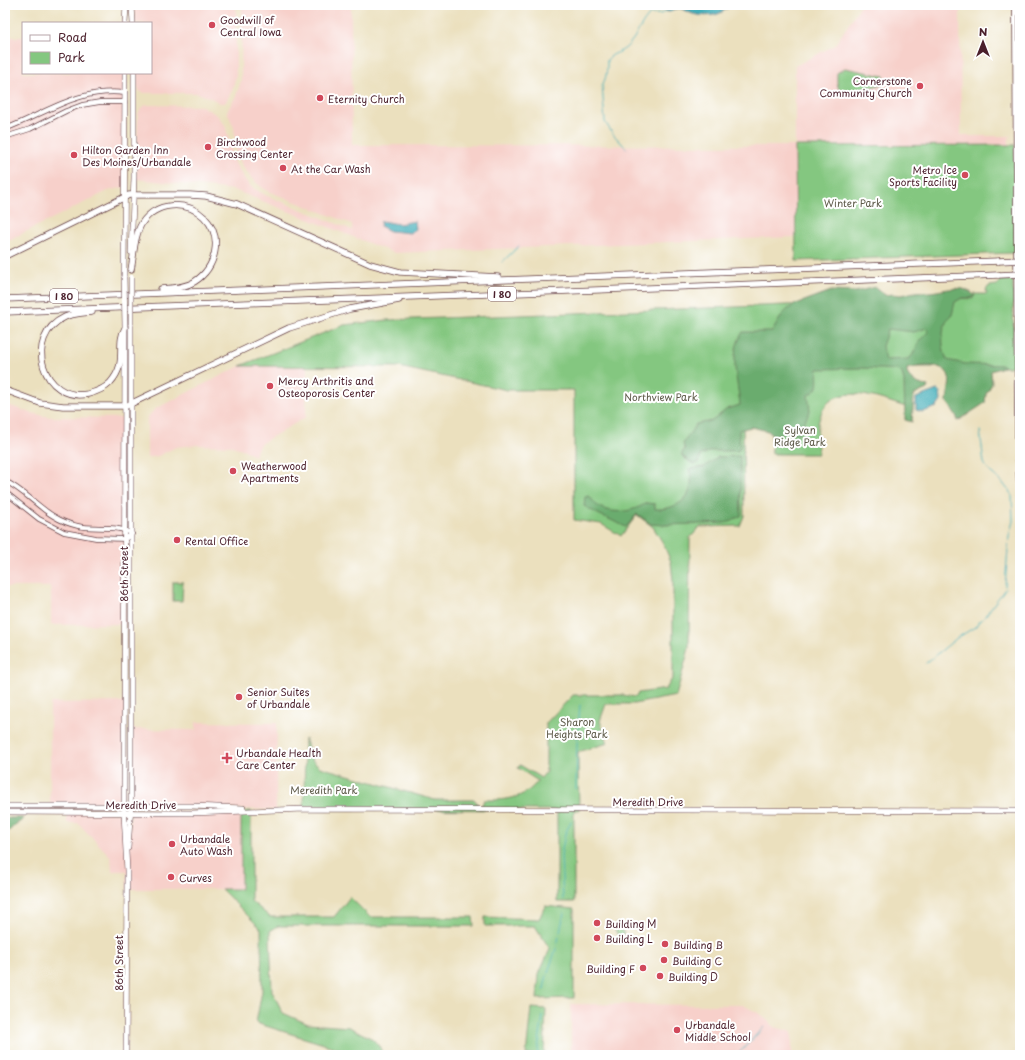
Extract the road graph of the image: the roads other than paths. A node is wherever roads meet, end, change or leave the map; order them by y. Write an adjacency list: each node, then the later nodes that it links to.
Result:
1 (126, 5): 4 (main road)
2 (132, 5): 5 (main road)
3 (1015, 5): 30 (street)
4 (126, 22)
5 (132, 22)
6 (126, 74): 8 (main road, 86th Street)
7 (134, 74): 12 (main road, 86th Street)
8 (126, 93): 9 (main road, 86th Street); 10 (street)
9 (125, 102): 11 (street); 13 (main road, 86th Street)
10 (5, 129)
11 (5, 137)
12 (134, 195): 13 (highway); 16 (main road, 86th Street); 18 (highway)
13 (125, 196): 14 (highway); 24 (main road, 86th Street, bridge)
14 (5, 256)
15 (1020, 260): 18 (highway, I 80, bridge)
16 (131, 270): 19 (highway); 26 (main road, 86th Street, bridge)
17 (1020, 274): 20 (highway, I 80, bridge)
18 (536, 278): 19 (highway, I 80)
19 (123, 294): 21 (highway, I 80)
20 (420, 297): 22 (highway, I 80); 26 (highway)
21 (5, 298)
22 (147, 307): 23 (highway, I 80); 24 (highway)
23 (5, 312)
24 (125, 327): 27 (main road, 86th Street)
25 (5, 390): 27 (highway)
26 (132, 404): 27 (highway); 32 (main road, 86th Street)
27 (126, 406): 31 (main road, 86th Street)
28 (5, 481): 31 (street)
29 (5, 492): 33 (street)
30 (1020, 508)
31 (125, 529): 32 (street); 33 (main road, 86th Street)
32 (132, 534): 33 (street); 36 (main road, 86th Street)
33 (125, 539): 35 (main road, 86th Street)
34 (5, 806): 35 (main road, Meredith Drive)
35 (124, 806): 36 (main road, Meredith Drive); 40 (main road, 86th Street)
36 (131, 806): 37 (main road, Meredith Drive); 41 (main road, 86th Street)
37 (276, 810): 38 (main road, Meredith Drive); 41 (main road, Meredith Drive)
38 (1020, 811)
39 (5, 812): 40 (main road, Meredith Drive)
40 (124, 813): 41 (main road, Meredith Drive); 42 (main road, 86th Street)
41 (131, 813): 42 (main road, 86th Street)
42 (127, 871): 43 (main road, 86th Street)
43 (126, 1055)

